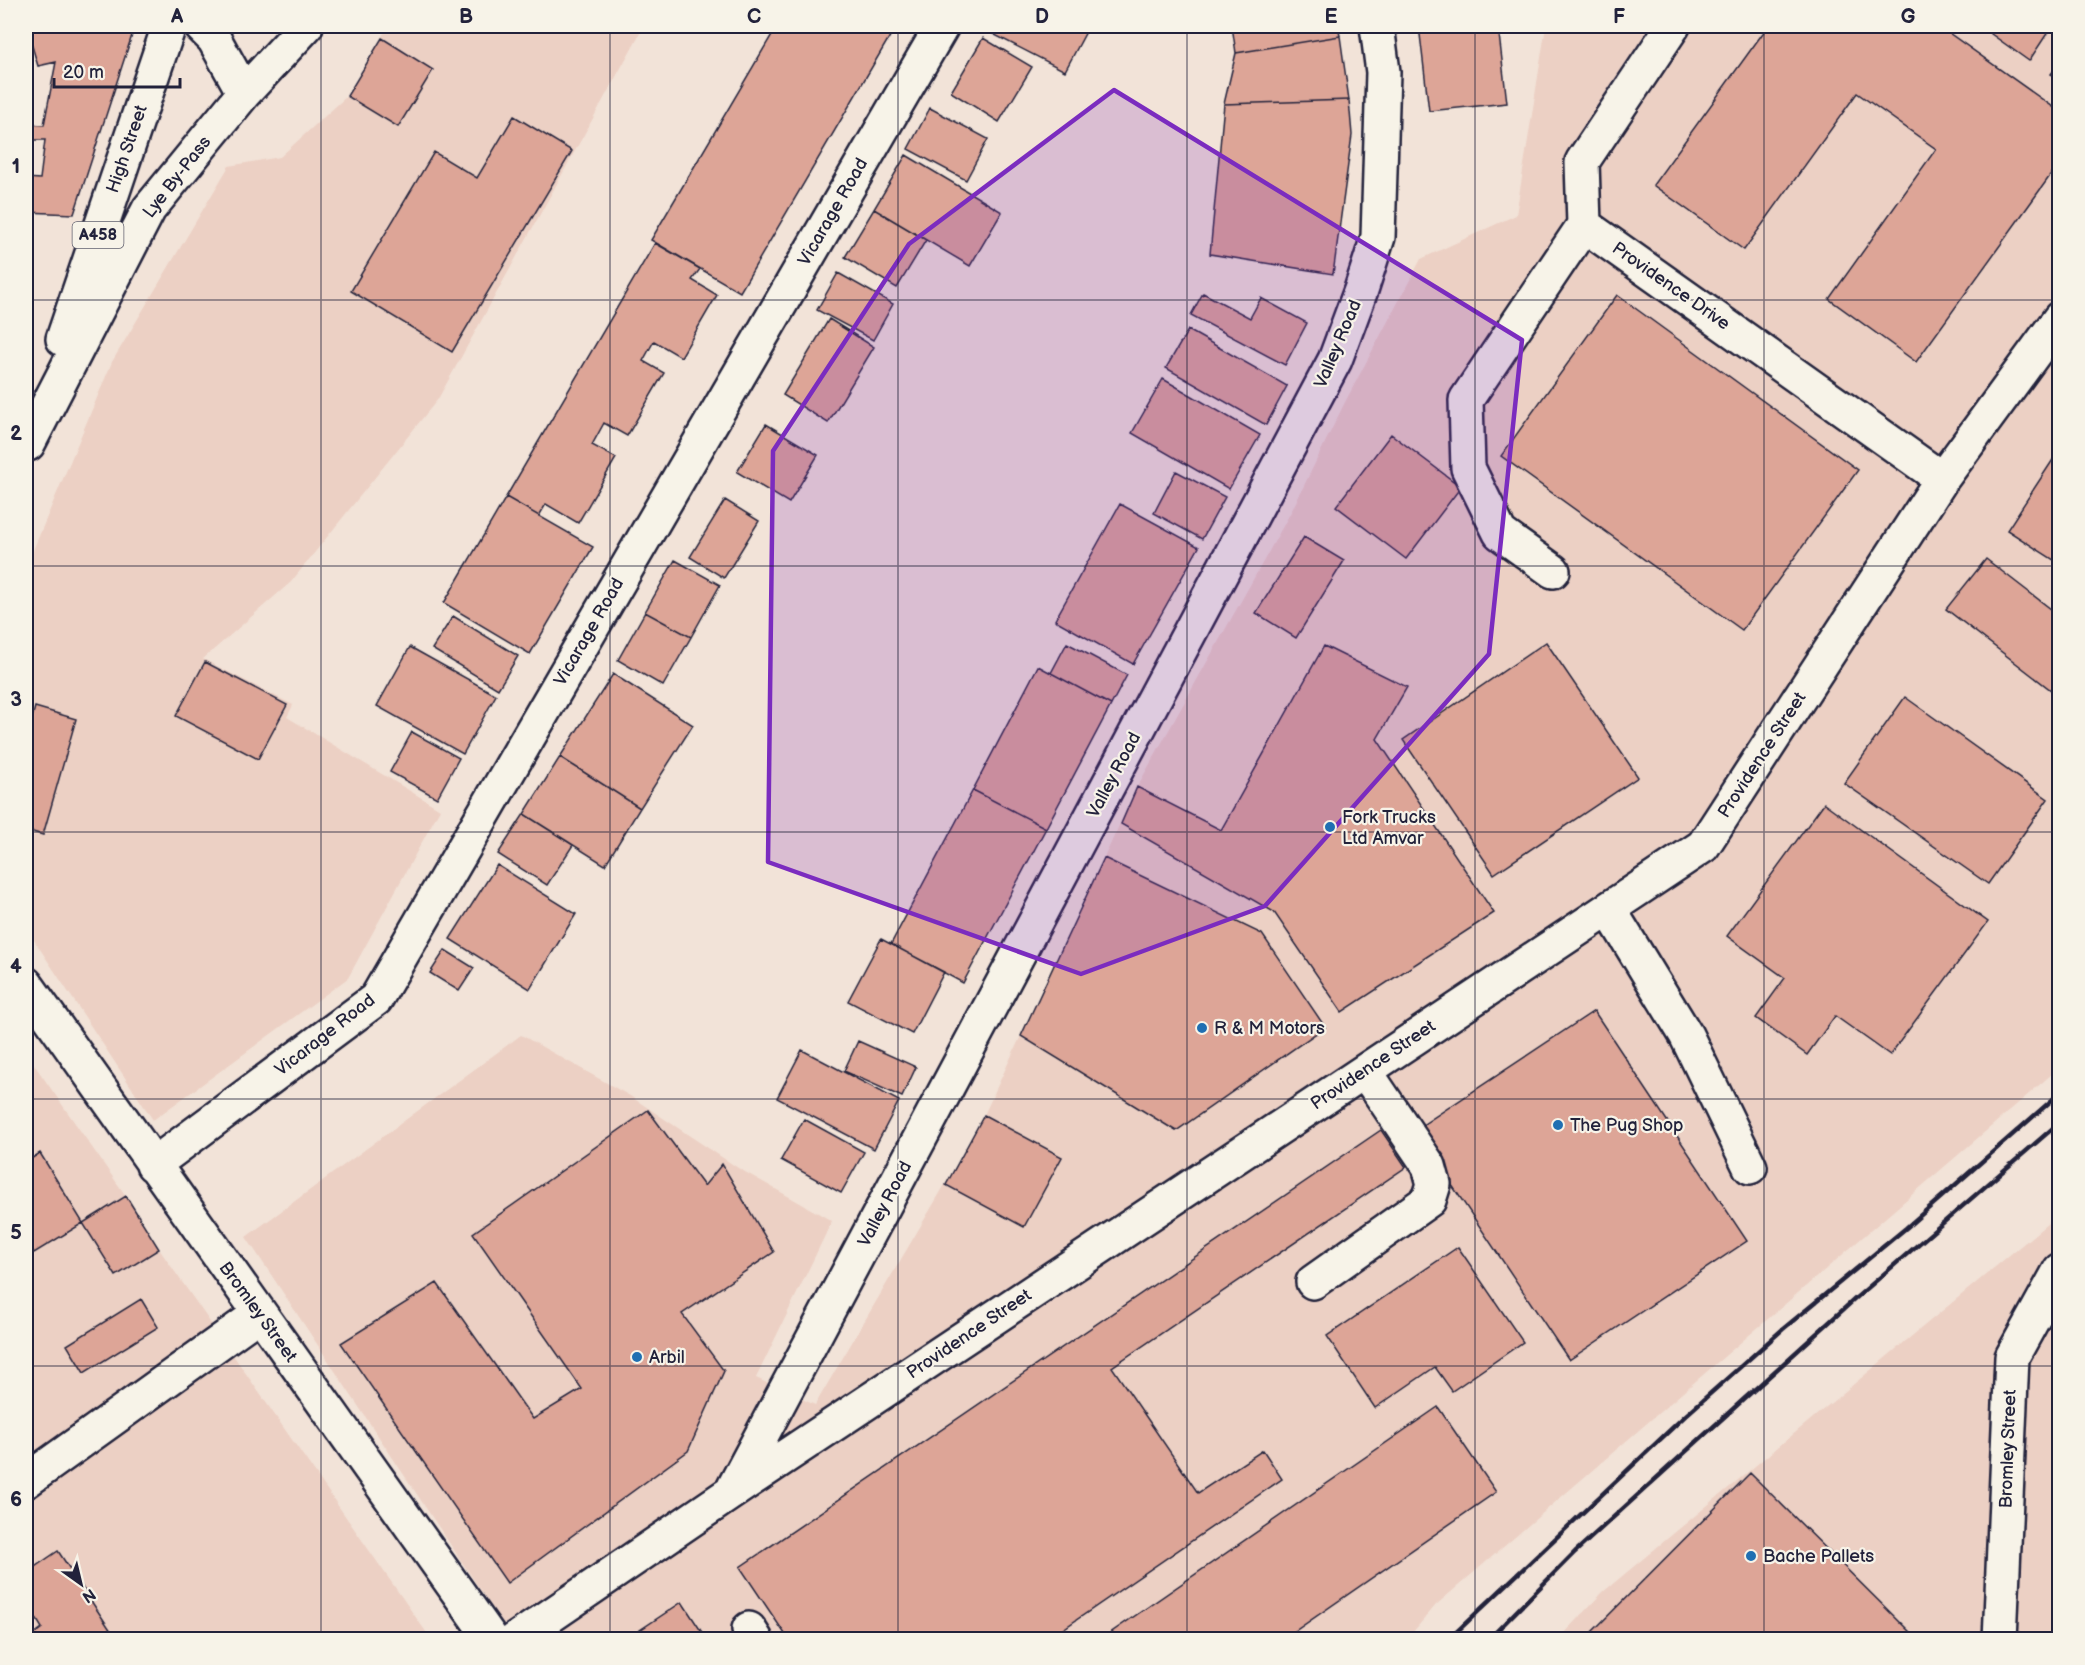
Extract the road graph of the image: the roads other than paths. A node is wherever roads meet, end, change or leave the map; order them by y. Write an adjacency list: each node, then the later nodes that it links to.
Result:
1 (169, 26): 10 (main road, High Street / A458)
2 (201, 26): 7 (main road)
3 (306, 26): 7 (main road, Lye By-Pass / A458)
4 (942, 26): 16 (main road, Vicarage Road)
5 (1377, 26): 22 (main road, Valley Road)
6 (1673, 26): 8 (main road)
7 (244, 93): 10 (main road, Lye By-Pass / A458)
8 (1584, 225): 11 (main road, Providence Drive); 12 (main road)
9 (2060, 318): 11 (main road, Providence Street)
10 (27, 447)
11 (1942, 480): 13 (main road, Providence Street)
12 (1553, 571)
13 (1609, 909): 15 (main road, Providence Street); 17 (main road)
14 (26, 984): 16 (main road, Bromley Street)
15 (1365, 1071): 19 (main road); 22 (main road, Providence Street)
16 (153, 1165): 20 (main road, Bromley Street)
17 (1750, 1167)
18 (2060, 1270): 25 (main road, Bromley Street)
19 (1314, 1282)
20 (258, 1314): 21 (main road); 23 (main road, Bromley Street)
21 (26, 1481)
22 (732, 1492): 24 (main road, Providence Street)
23 (492, 1640)
24 (515, 1640)
25 (2000, 1640)

